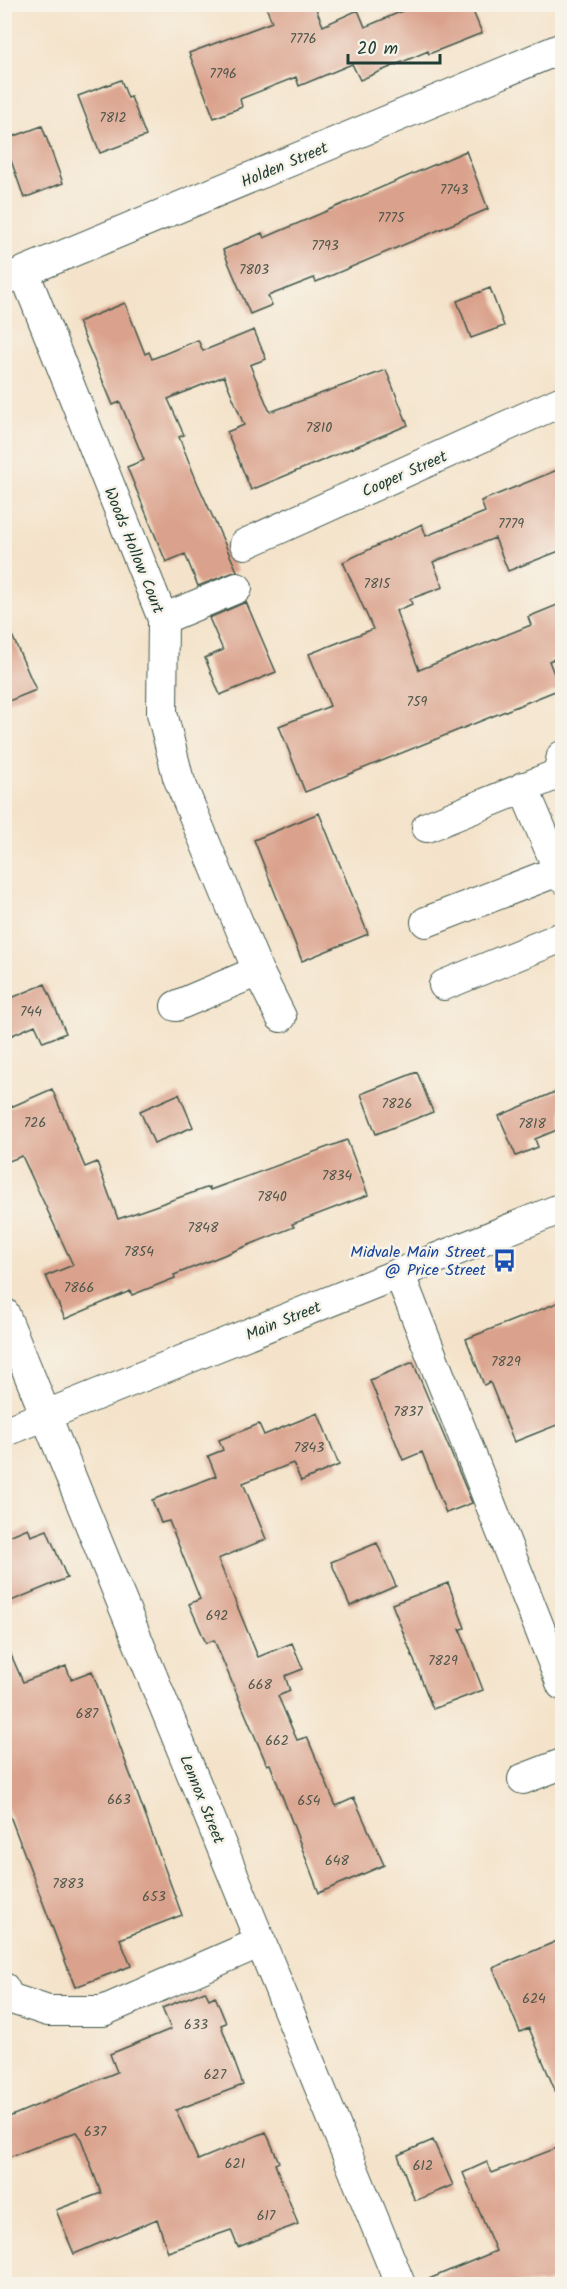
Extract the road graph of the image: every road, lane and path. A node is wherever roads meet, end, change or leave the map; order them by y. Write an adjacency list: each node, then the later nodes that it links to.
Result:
1 (562, 48): 2 (street, Holden Street)
2 (14, 276): 6 (street, Woods Hollow Court)
3 (562, 401): 4 (street, Cooper Street)
4 (245, 544)
5 (237, 588): 6 (street)
6 (163, 619): 13 (street, Woods Hollow Court)
7 (562, 756): 8 (street)
8 (523, 788): 9 (street); 10 (street)
9 (427, 827)
10 (560, 875): 11 (street)
11 (426, 922)
12 (562, 937): 14 (street)
13 (258, 971): 15 (street); 16 (street, Woods Hollow Court)
14 (444, 984)
15 (176, 1006)
16 (281, 1017)
17 (562, 1208): 18 (street, Main Street)
18 (399, 1273): 20 (street, Main Street); 22 (street)
19 (4, 1313): 20 (street, Lennox Street)
20 (46, 1415): 21 (street, Main Street); 25 (street, Lennox Street)
21 (4, 1432)
22 (562, 1685)
23 (562, 1764): 24 (street)
24 (523, 1779)
25 (261, 1942): 26 (street); 27 (street, Lennox Street)
26 (4, 1988)
27 (400, 2284)

